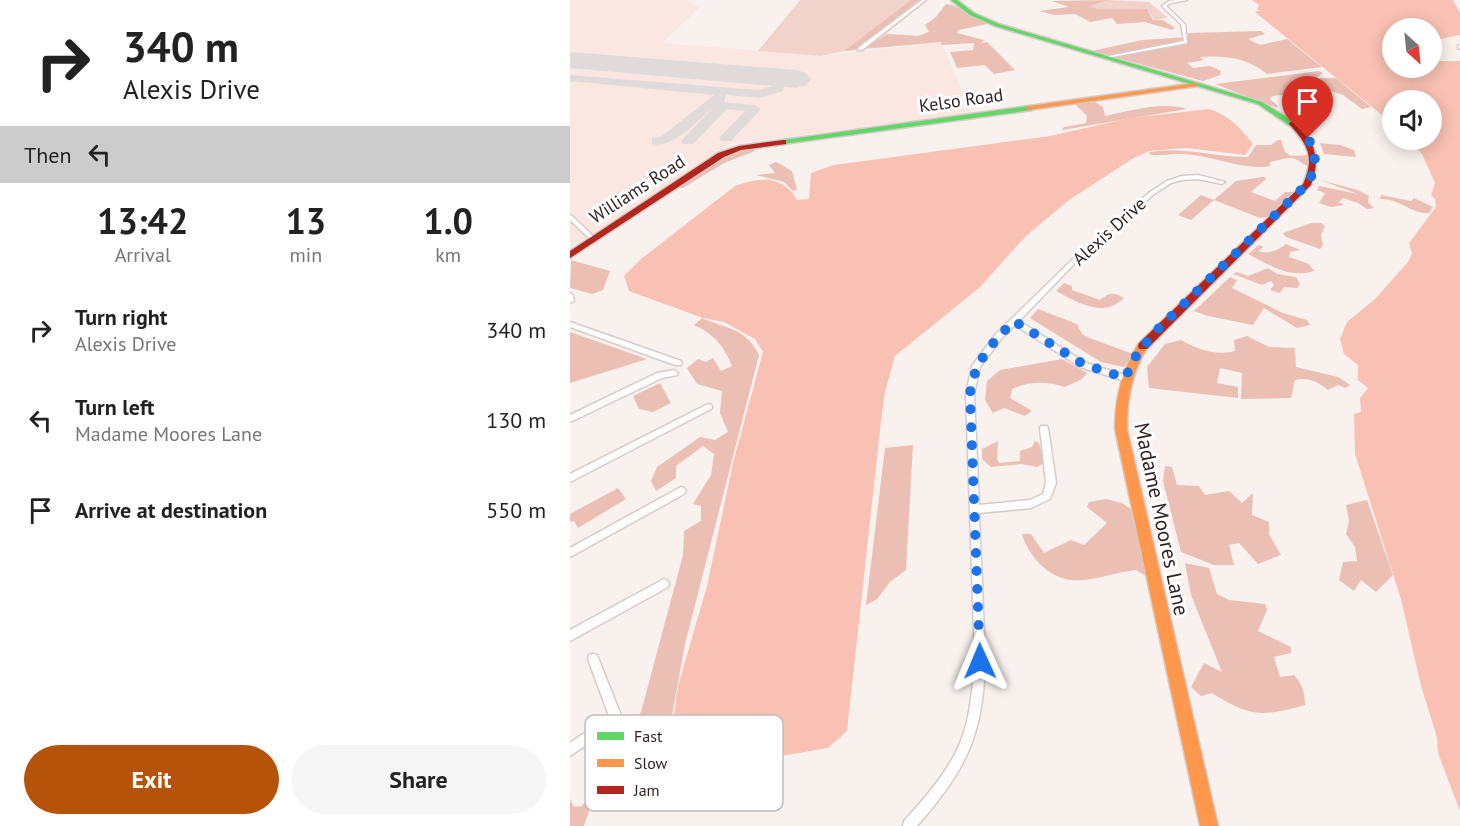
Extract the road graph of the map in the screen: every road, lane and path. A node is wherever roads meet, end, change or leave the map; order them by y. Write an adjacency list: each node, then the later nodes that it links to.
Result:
1 (924, 0): 4 (street)
2 (954, 0): 5 (street, Madame Moores Lane)
3 (1185, 0): 5 (street)
4 (860, 49)
5 (1109, 57): 6 (street, Madame Moores Lane)
6 (1202, 84): 7 (street, Kelso Road); 18 (street, Madame Moores Lane)
7 (724, 153): 10 (street, Williams Road)
8 (1222, 182): 14 (street, Alexis Drive)
9 (570, 217): 10 (street)
10 (593, 239): 11 (street, Williams Road)
11 (570, 255)
12 (570, 295): 13 (street)
13 (570, 301)
14 (1014, 321): 18 (street); 24 (street, Alexis Drive)
15 (570, 324): 16 (street)
16 (678, 363)
17 (674, 373): 20 (street)
18 (1125, 378): 33 (street, Madame Moores Lane)
19 (708, 406): 22 (street)
20 (570, 419)
21 (1044, 428): 24 (street)
22 (570, 478)
23 (681, 491): 25 (street)
24 (976, 509): 32 (street, Alexis Drive)
25 (570, 553)
26 (664, 585): 27 (street)
27 (570, 636)
28 (593, 659): 29 (street)
29 (615, 715)
30 (585, 740): 31 (street)
31 (570, 750)
32 (909, 826)
33 (1209, 826)

